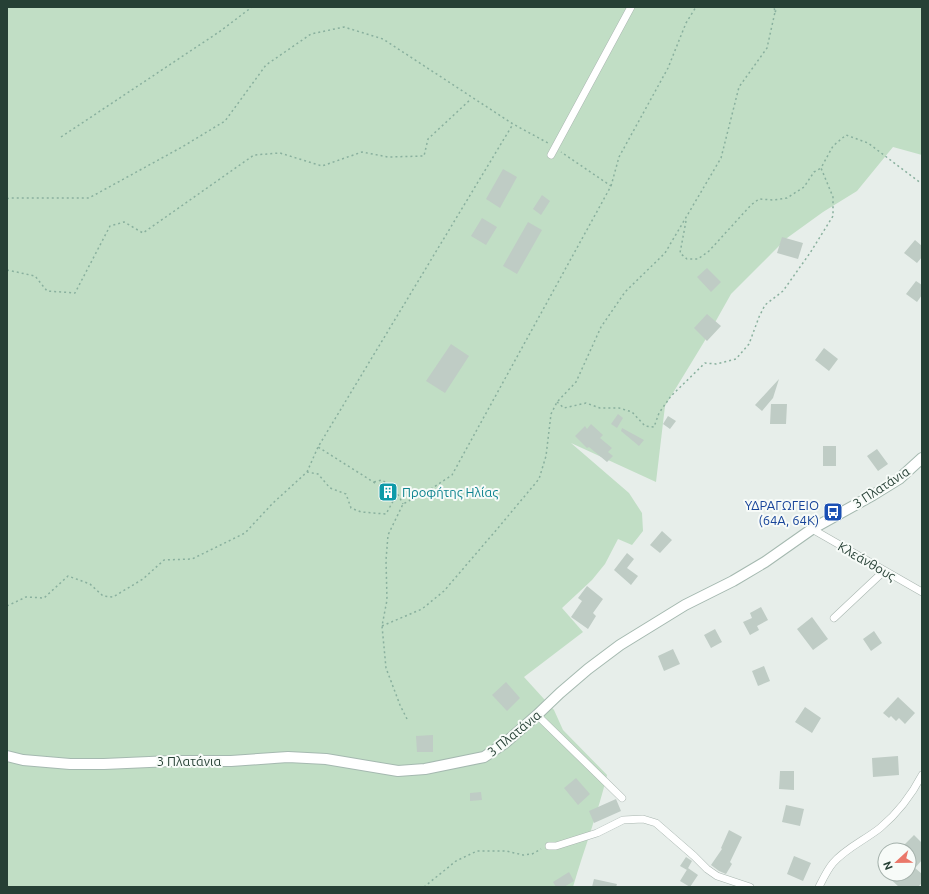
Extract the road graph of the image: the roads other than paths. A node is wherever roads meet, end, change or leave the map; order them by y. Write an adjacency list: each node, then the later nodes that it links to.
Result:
1 (631, 7): 2 (street)
2 (551, 155)
3 (922, 458): 4 (street, 3 Πλατάνια)
4 (812, 529): 5 (street, Κλεάνθους); 8 (street, 3 Πλατάνια)
5 (884, 571): 6 (street, Κλεάνθους); 7 (street)
6 (922, 592)
7 (834, 618)
8 (538, 715): 9 (street, 3 Πλατάνια); 11 (street)
9 (7, 756)
10 (922, 775): 14 (street)
11 (622, 798)
12 (549, 846): 13 (street)
13 (750, 887)
14 (819, 887)

